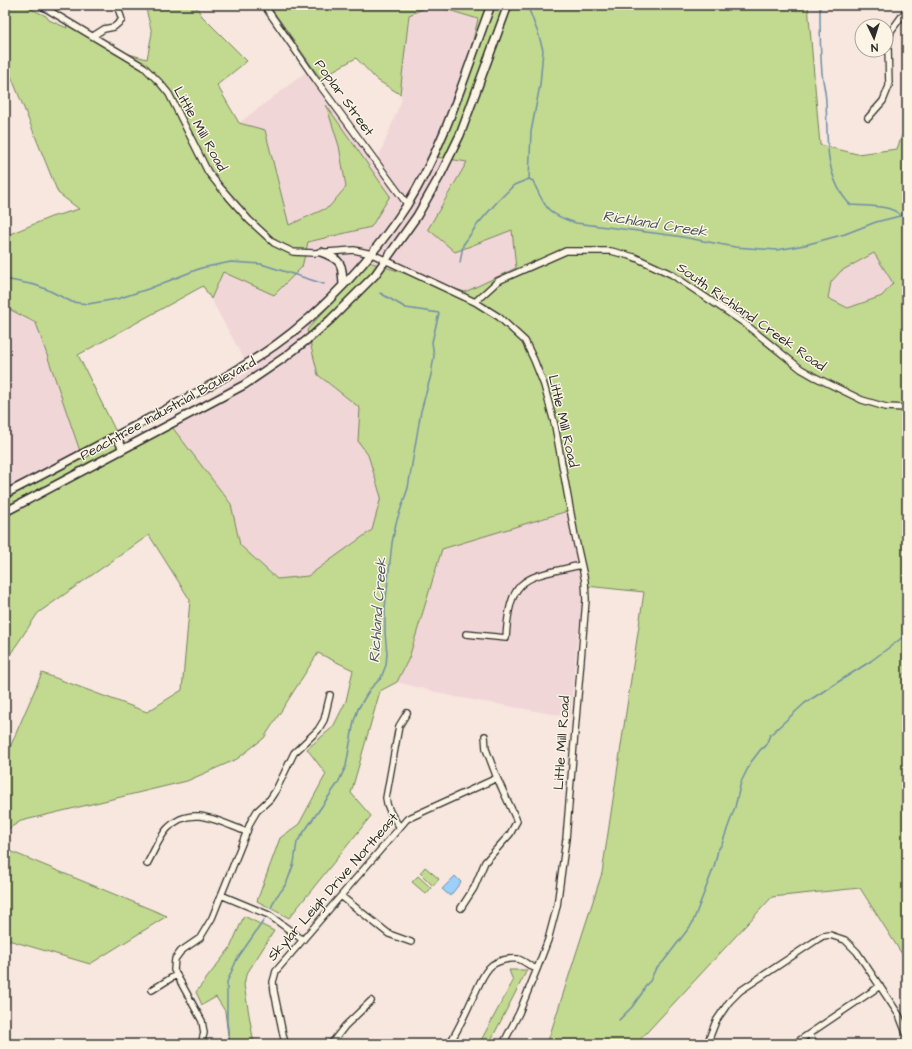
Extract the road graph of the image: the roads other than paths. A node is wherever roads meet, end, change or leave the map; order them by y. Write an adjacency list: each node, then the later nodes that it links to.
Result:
1 (40, 5): 7 (street, Little Mill Road)
2 (117, 5): 7 (street)
3 (264, 5): 9 (street, Poplar Street)
4 (491, 5): 9 (main road, Peachtree Industrial Boulevard)
5 (508, 5): 12 (main road, Peachtree Industrial Boulevard)
6 (907, 9): 8 (street)
7 (93, 36): 10 (street, Little Mill Road)
8 (868, 118)
9 (407, 204): 11 (main road, Peachtree Industrial Boulevard)
10 (321, 252): 11 (street, Little Mill Road); 13 (main road)
11 (372, 254): 12 (street, Little Mill Road); 13 (main road, Peachtree Industrial Boulevard)
12 (385, 261): 14 (street, Little Mill Road); 17 (main road, Peachtree Industrial Boulevard)
13 (343, 285): 16 (main road, Peachtree Industrial Boulevard)
14 (475, 302): 15 (street, South Richland Creek Road); 20 (street, Little Mill Road)
15 (907, 408)
16 (116, 436): 17 (main road); 18 (main road, Peachtree Industrial Boulevard)
17 (122, 449): 19 (main road, Peachtree Industrial Boulevard)
18 (5, 494)
19 (5, 512)
20 (581, 565): 21 (street); 34 (street, Little Mill Road)
21 (466, 634)
22 (330, 695): 27 (street)
23 (407, 713): 26 (street)
24 (485, 736): 25 (street)
25 (497, 778): 26 (street, Skylar Leigh Drive Northeast); 31 (street)
26 (399, 826): 30 (street, Skylar Leigh Drive Northeast)
27 (247, 832): 28 (street); 29 (street)
28 (147, 864)
29 (221, 895): 32 (street); 35 (street)
30 (341, 896): 32 (street, Skylar Leigh Drive Northeast); 33 (street)
31 (461, 908)
32 (303, 940): 42 (street, Skylar Leigh Drive Northeast)
33 (412, 942)
34 (537, 969): 44 (street); 45 (street, Little Mill Road)
35 (176, 975): 37 (street); 41 (street)
36 (880, 986): 39 (street); 40 (street); 46 (street)
37 (152, 990)
38 (371, 1001): 43 (street)
39 (906, 1033)
40 (809, 1034): 47 (street); 48 (street)
41 (200, 1044)
42 (285, 1044)
43 (331, 1044)
44 (449, 1044)
45 (503, 1044)
46 (706, 1044)
47 (794, 1044)
48 (815, 1044)

